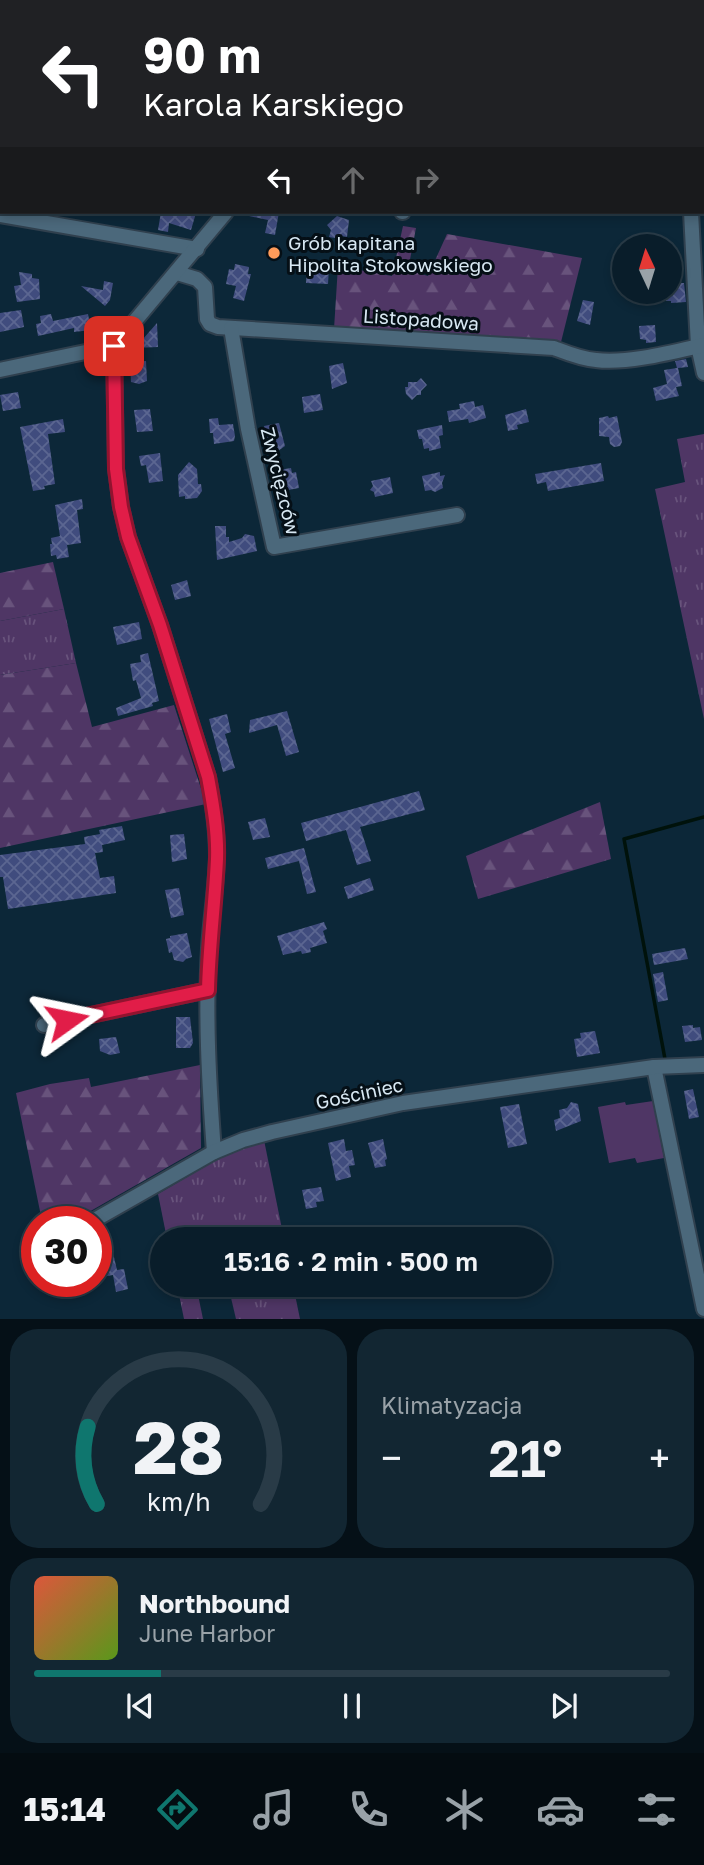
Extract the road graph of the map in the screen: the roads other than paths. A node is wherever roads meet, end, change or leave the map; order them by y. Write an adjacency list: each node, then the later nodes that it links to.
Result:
1 (224, 214): 4 (street)
2 (691, 214): 7 (street)
3 (0, 215): 4 (street)
4 (197, 249): 5 (street)
5 (177, 272): 6 (street); 8 (street)
6 (231, 328): 7 (street, Listopadowa); 11 (street, Zwycięzców)
7 (701, 345): 10 (street)
8 (114, 346): 9 (street); 12 (street)
9 (0, 370)
10 (704, 373)
11 (457, 515)
12 (208, 990): 13 (street); 16 (street)
13 (44, 1025)
14 (704, 1065): 15 (street, Gościniec)
15 (654, 1067): 16 (street, Gościniec); 18 (street)
16 (214, 1152): 17 (street, Gościniec)
17 (112, 1210)
18 (704, 1308)

